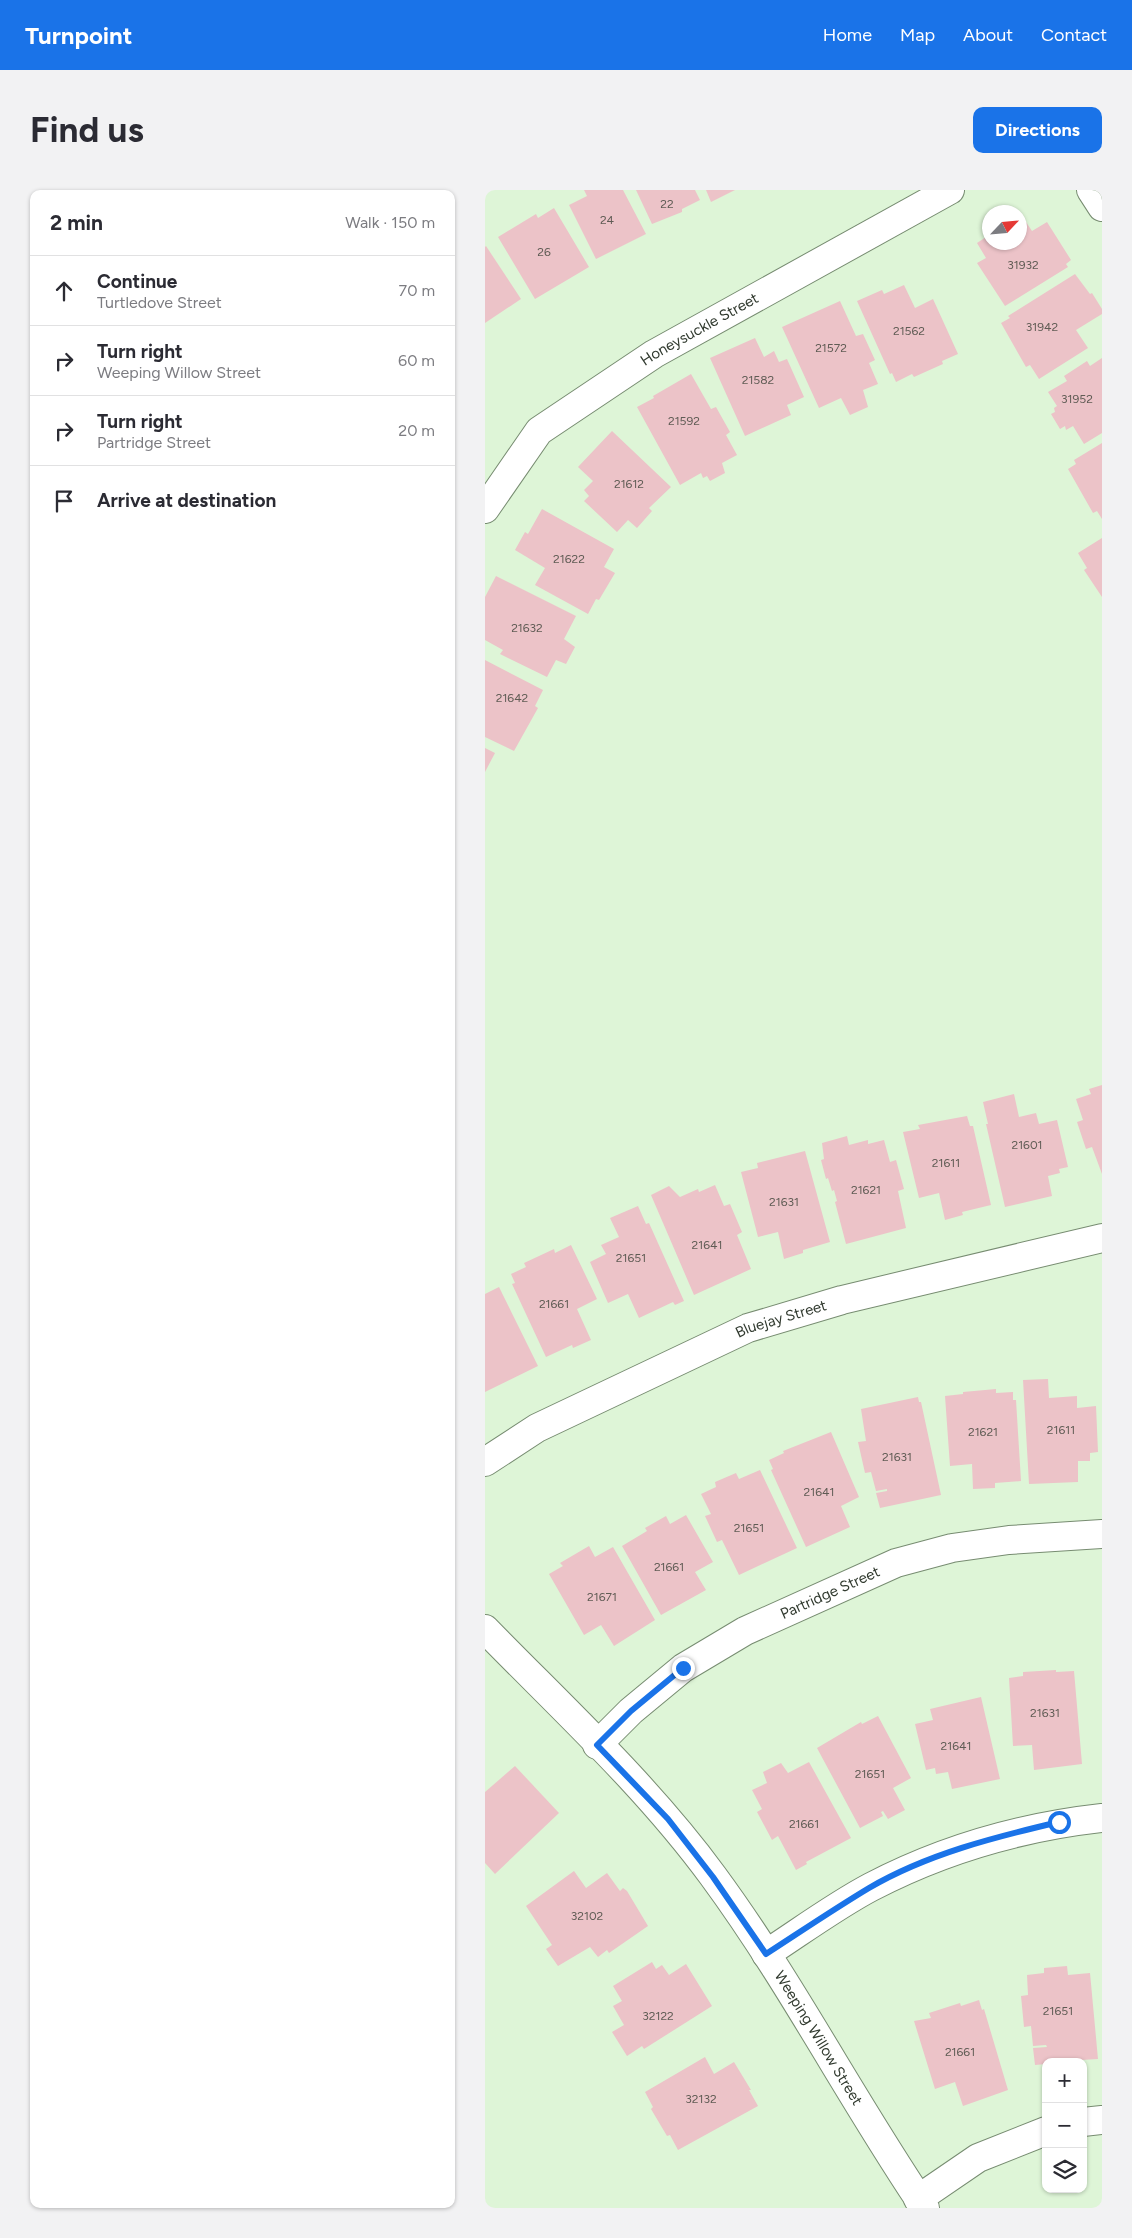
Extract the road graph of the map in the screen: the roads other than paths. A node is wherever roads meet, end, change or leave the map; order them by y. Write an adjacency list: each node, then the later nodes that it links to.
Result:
1 (949, 190): 4 (street, Honeysuckle Street)
2 (1091, 190): 3 (street)
3 (1102, 207)
4 (485, 509)
5 (1102, 1238): 6 (street, Bluejay Street)
6 (485, 1462)
7 (1102, 1534): 9 (street, Partridge Street)
8 (485, 1629): 9 (street, Weeping Willow Street)
9 (597, 1745): 11 (street, Weeping Willow Street)
10 (1102, 1818): 11 (street)
11 (766, 1954): 15 (street, Weeping Willow Street)
12 (1102, 2120): 13 (street)
13 (1087, 2122)
14 (1042, 2133): 15 (street)
15 (922, 2203)

